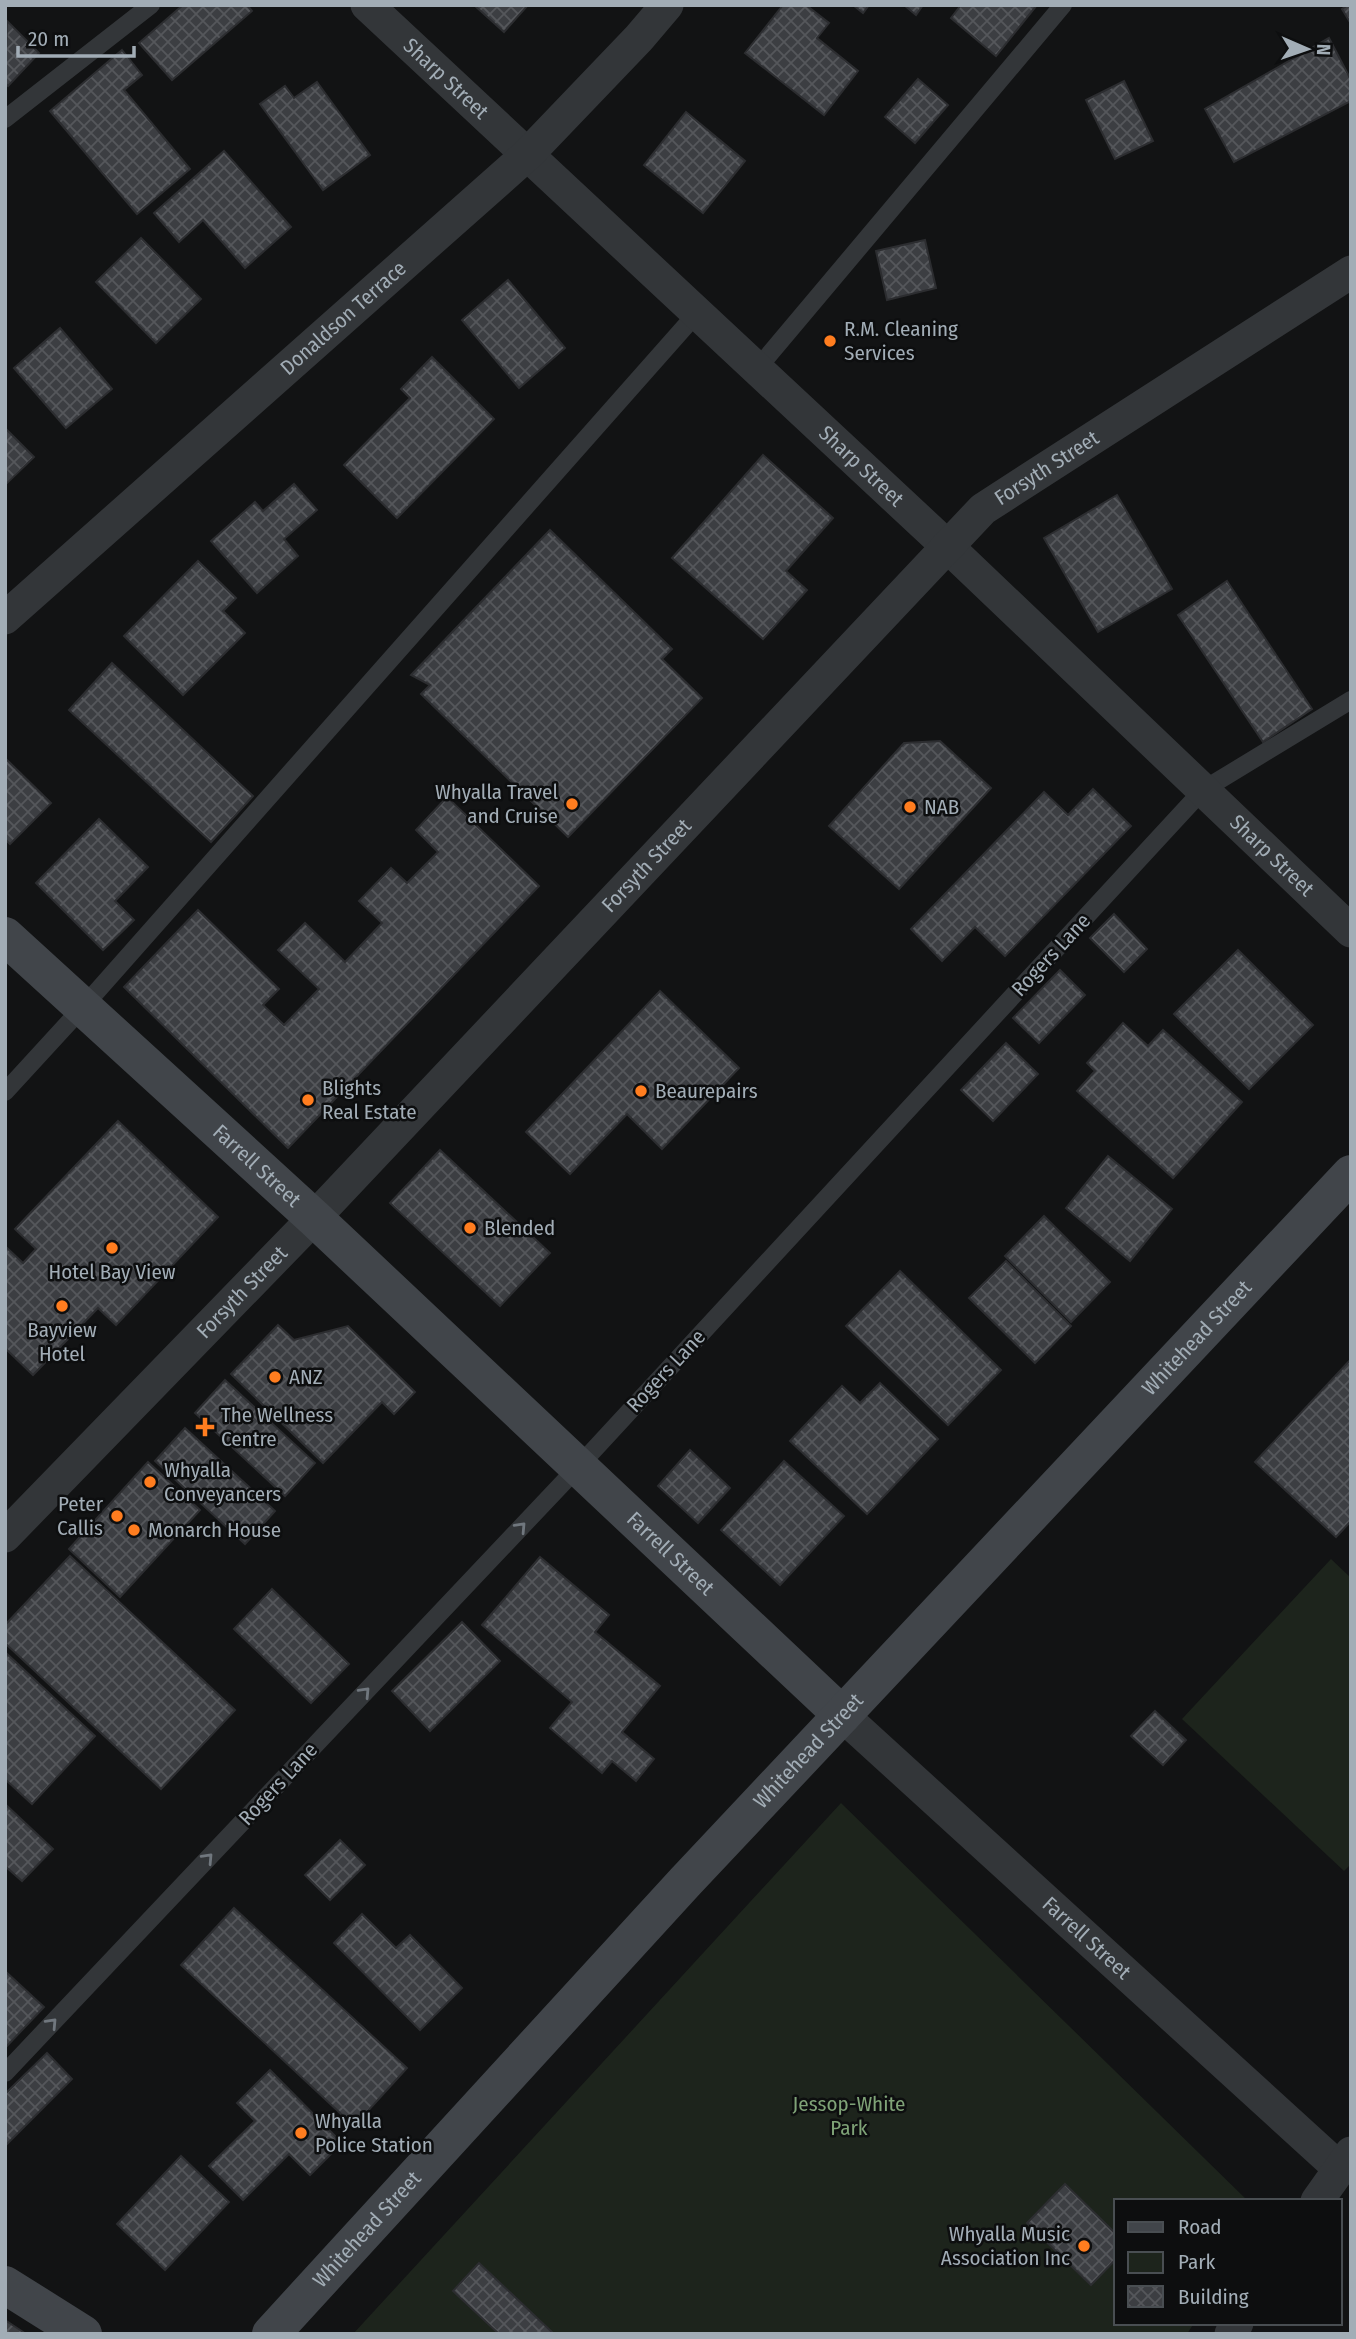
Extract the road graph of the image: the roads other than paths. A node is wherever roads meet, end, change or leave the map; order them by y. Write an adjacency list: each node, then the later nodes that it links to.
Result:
1 (150, 5): 5 (lane)
2 (367, 5): 6 (street, Sharp Street)
3 (667, 5): 6 (street, Donaldson Terrace)
4 (1063, 5): 9 (lane)
5 (5, 119)
6 (527, 155): 8 (street, Sharp Street); 11 (street, Donaldson Terrace)
7 (1351, 272): 10 (street, Forsyth Street)
8 (697, 313): 9 (street, Sharp Street); 16 (lane)
9 (757, 369): 10 (street, Sharp Street)
10 (948, 547): 13 (street, Sharp Street); 19 (street, Forsyth Street)
11 (5, 618)
12 (1351, 700): 13 (lane, Rogers Lane)
13 (1203, 790): 14 (street, Sharp Street); 20 (lane, Rogers Lane)
14 (1351, 931)
15 (5, 936): 16 (main road, Farrell Street)
16 (83, 1007): 17 (lane); 19 (main road, Farrell Street)
17 (5, 1092)
18 (1351, 1174): 22 (main road, Whitehead Street)
19 (314, 1218): 20 (main road, Farrell Street); 21 (street, Forsyth Street)
20 (578, 1467): 22 (main road, Farrell Street); 23 (lane, Rogers Lane, one-way to 20)
21 (5, 1536)
22 (842, 1715): 24 (street, Farrell Street); 28 (main road, Whitehead Street)
23 (5, 2073)
24 (1345, 2160): 25 (street)
25 (1318, 2199)
26 (5, 2286): 27 (main road)
27 (83, 2334)
28 (271, 2334)

